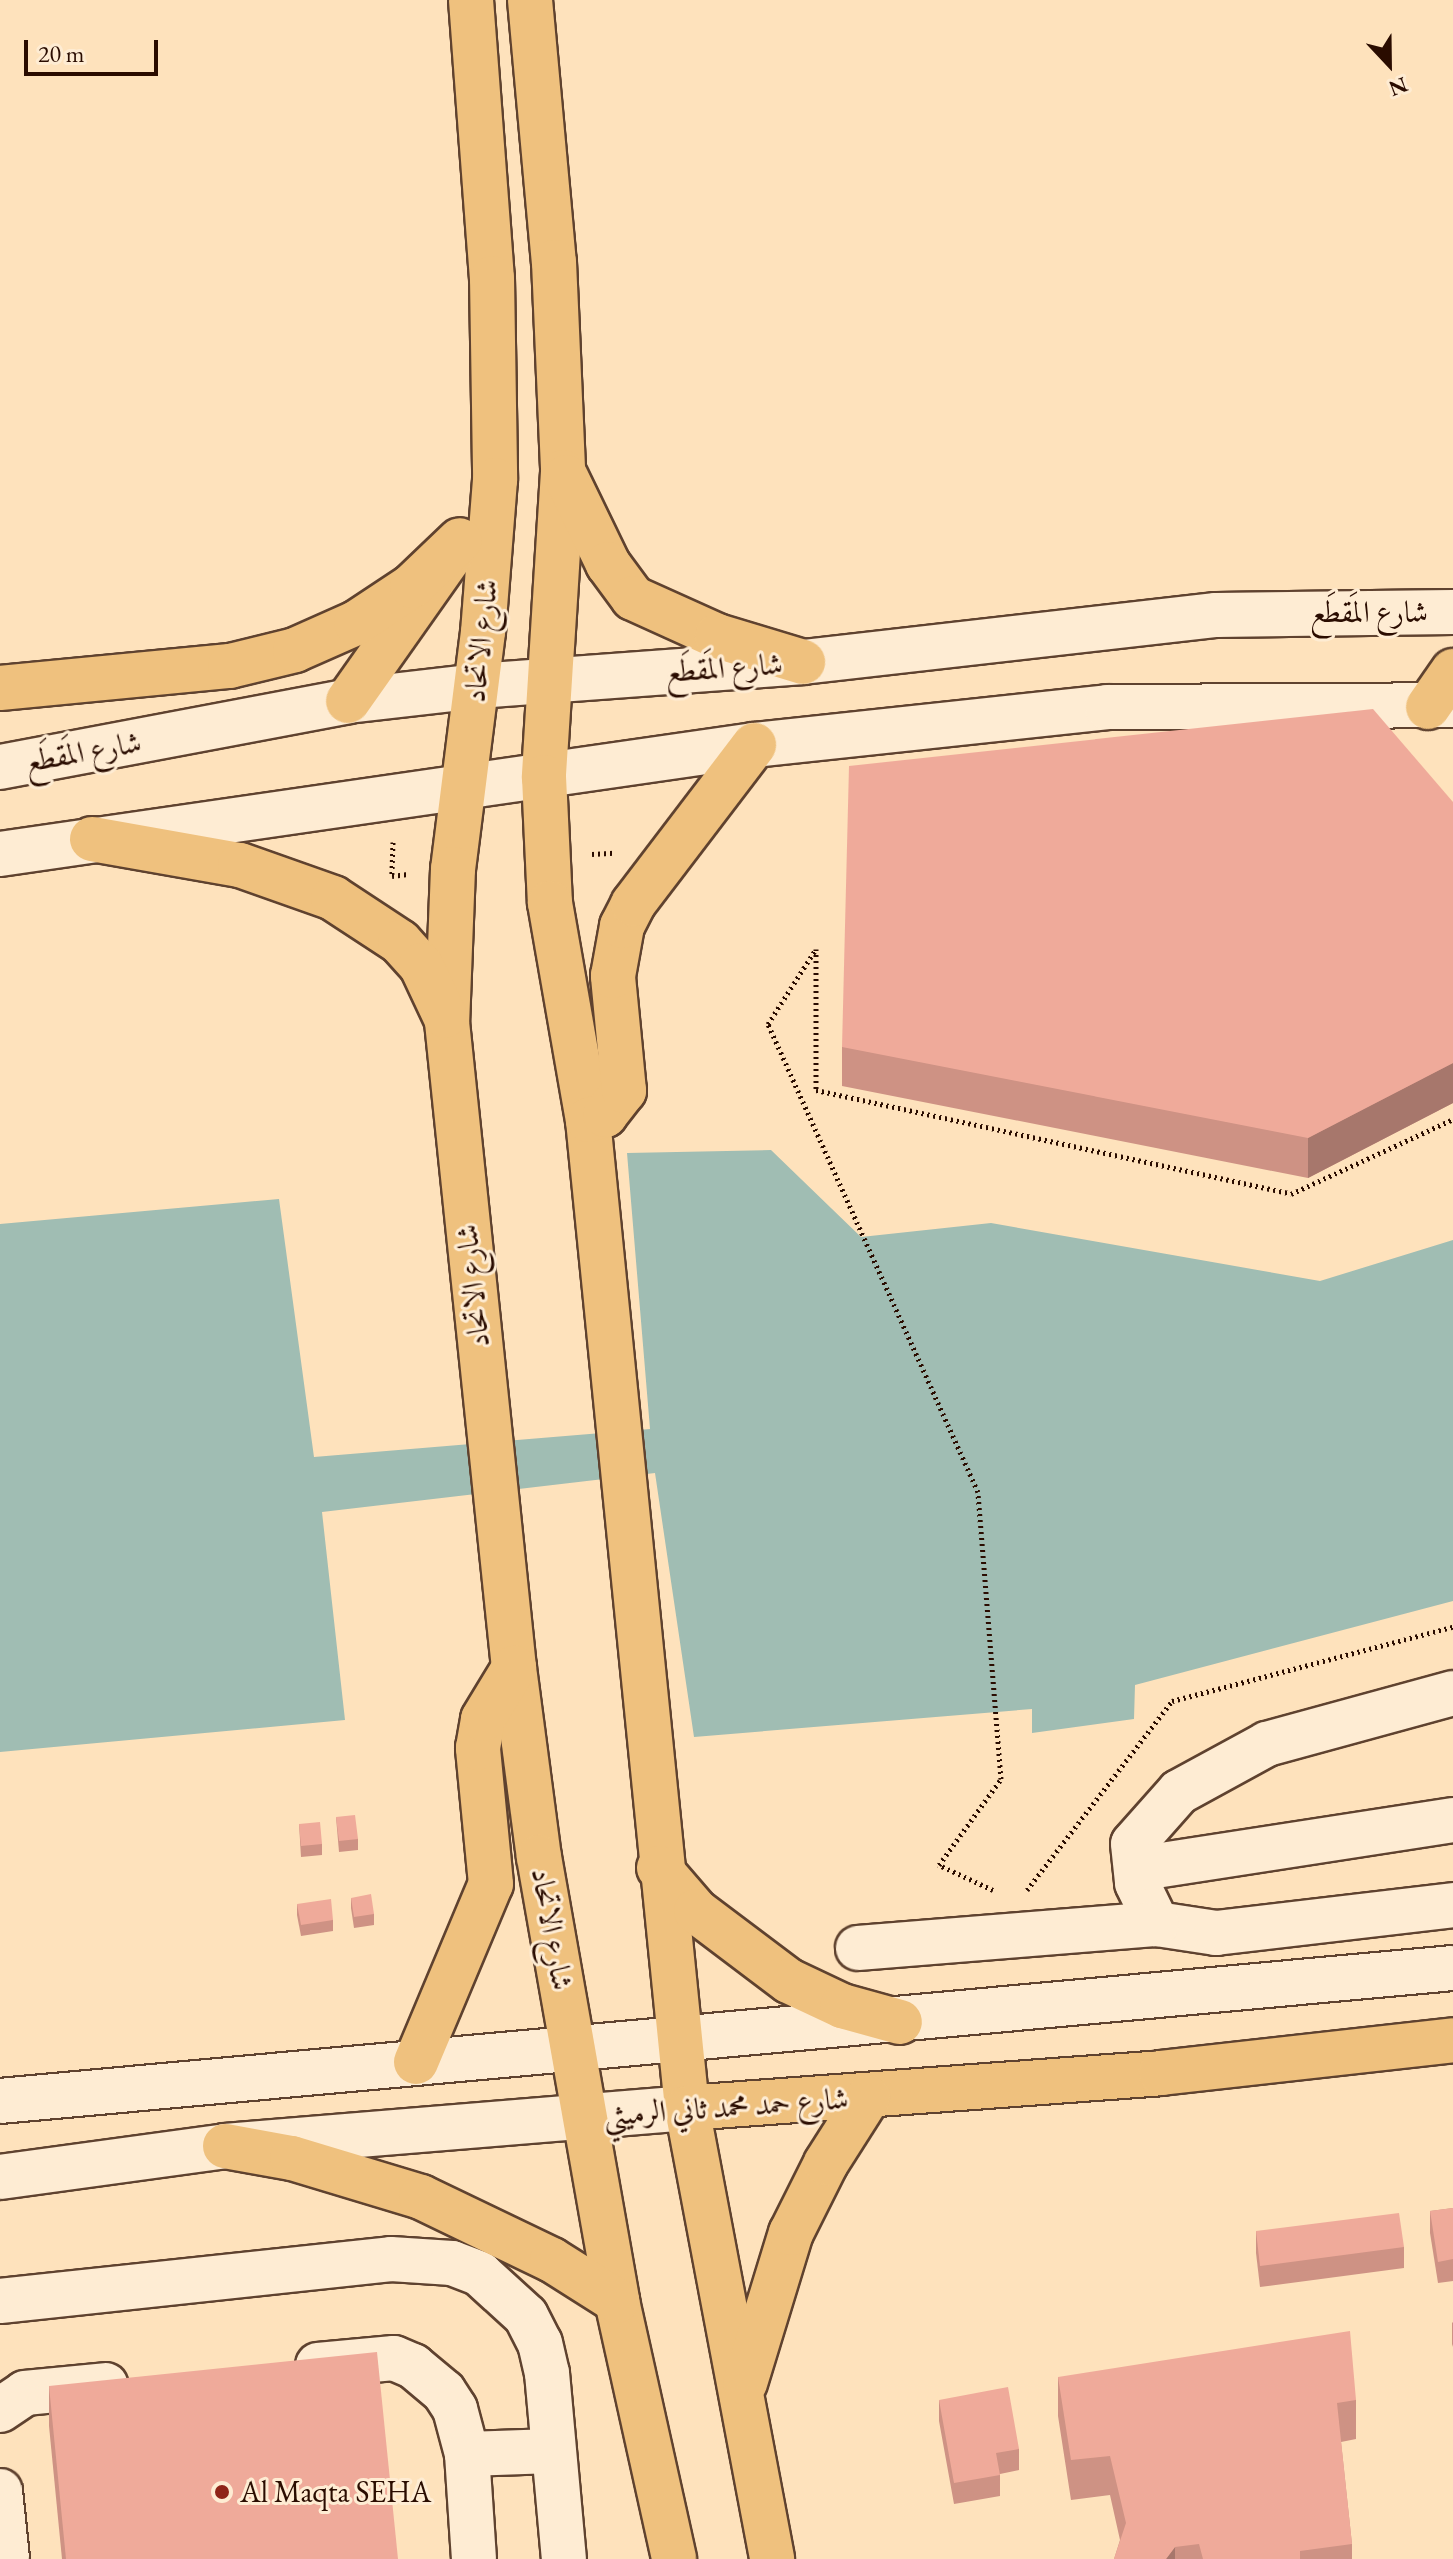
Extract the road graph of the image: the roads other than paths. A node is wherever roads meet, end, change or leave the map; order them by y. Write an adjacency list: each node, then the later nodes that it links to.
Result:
1 (471, 0): 4 (main road, شارع الاتحاد)
2 (530, 0): 3 (main road)
3 (563, 472): 7 (main road); 9 (main road)
4 (495, 480): 5 (main road); 10 (main road, شارع الاتحاد)
5 (460, 540): 11 (main road); 12 (main road)
6 (1453, 612): 7 (street, شارع المَقطَع)
7 (803, 662): 9 (street, شارع المَقطَع)
8 (1453, 671): 13 (main road)
9 (551, 680): 10 (street, شارع المَقطَع); 16 (main road)
10 (477, 686): 12 (street, شارع المَقطَع); 17 (main road, شارع الاتحاد)
11 (0, 688)
12 (348, 701): 15 (street, شارع المَقطَع)
13 (1440, 706): 14 (street)
14 (754, 745): 16 (street); 21 (main road)
15 (0, 767)
16 (544, 777): 17 (street); 21 (main road)
17 (465, 785): 18 (street); 20 (main road, شارع الاتحاد)
18 (92, 839): 19 (street); 20 (main road)
19 (0, 854)
20 (447, 1022): 22 (main road, شارع الاتحاد)
21 (588, 1120): 25 (main road)
22 (514, 1668): 34 (main road, شارع الاتحاد); 35 (main road)
23 (1453, 1693): 26 (street)
24 (1453, 1820): 26 (street)
25 (659, 1868): 31 (main road); 32 (main road)
26 (1136, 1869): 28 (street)
27 (1453, 1905): 28 (street)
28 (1157, 1924): 29 (street)
29 (858, 1948)
30 (1453, 1968): 31 (street)
31 (900, 2022): 32 (street)
32 (678, 2038): 34 (street); 38 (main road)
33 (1453, 2040): 36 (main road, شارع حمد محمد ثاني الرميثي)
34 (572, 2047): 35 (street); 39 (main road, شارع الاتحاد)
35 (416, 2062): 37 (street)
36 (868, 2097): 38 (main road, شارع حمد محمد ثاني الرميثي); 46 (main road)
37 (0, 2101)
38 (687, 2108): 39 (street, شارع حمد محمد ثاني الرميثي); 46 (main road)
39 (587, 2116): 40 (street, شارع حمد محمد ثاني الرميثي); 43 (main road, شارع الاتحاد)
40 (225, 2146): 41 (street, شارع حمد محمد ثاني الرميثي); 43 (main road)
41 (0, 2177)
42 (0, 2301): 48 (street)
43 (617, 2301): 54 (main road, شارع الاتحاد)
44 (271, 2369): 49 (street)
45 (148, 2381): 47 (street)
46 (742, 2397): 55 (main road)
47 (0, 2410)
48 (553, 2451): 49 (street); 53 (street)
49 (467, 2454): 52 (street)
50 (0, 2491): 51 (street)
51 (7, 2559)
52 (474, 2559)
53 (564, 2559)
54 (674, 2559)
55 (772, 2559)

